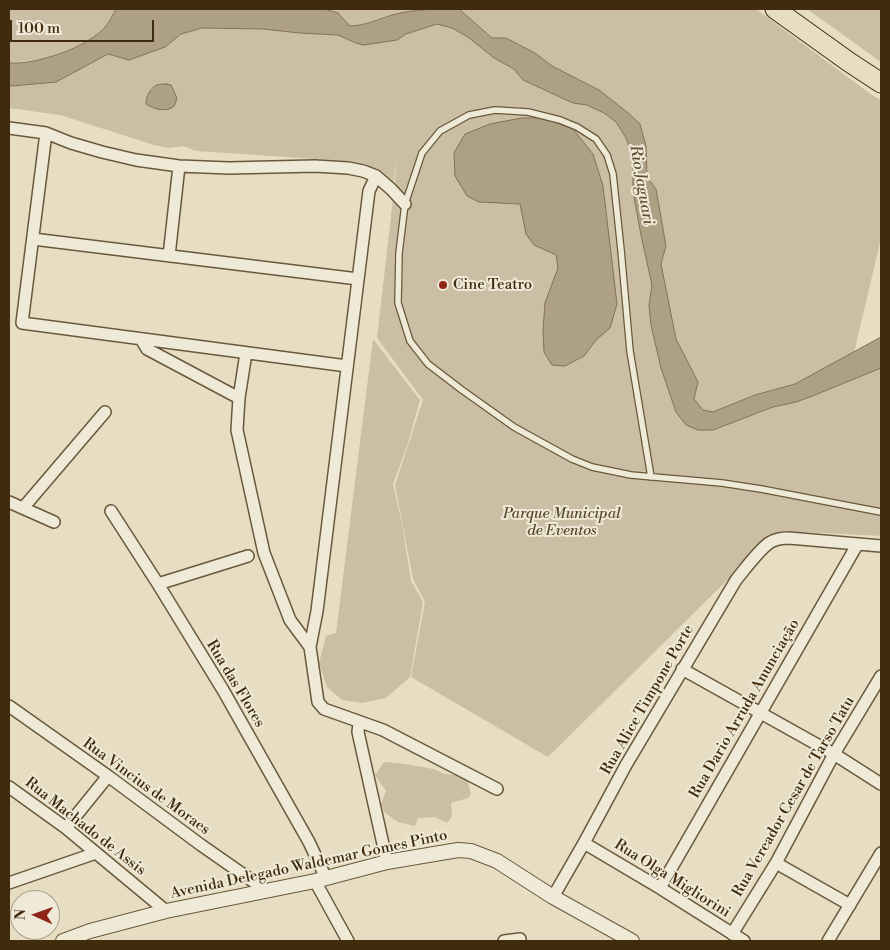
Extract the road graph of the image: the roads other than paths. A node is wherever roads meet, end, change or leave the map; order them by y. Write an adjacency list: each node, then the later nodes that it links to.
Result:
1 (775, 9): 4 (main road)
2 (789, 9): 3 (main road)
3 (881, 69)
4 (881, 83)
5 (9, 128): 6 (street)
6 (46, 133): 7 (street); 10 (street)
7 (179, 166): 8 (street); 11 (street)
8 (376, 176): 9 (street); 12 (street)
9 (405, 204): 18 (lane); 18 (lane)
10 (33, 238): 11 (street); 13 (street)
11 (169, 256): 12 (street)
12 (358, 279): 15 (street)
13 (141, 339): 14 (street); 16 (street)
14 (246, 353): 15 (street); 16 (street)
15 (347, 366): 28 (street)
16 (239, 398): 28 (street)
17 (105, 412): 20 (street)
18 (651, 476): 22 (lane)
19 (9, 502): 20 (street)
20 (24, 508): 23 (street)
21 (111, 511): 27 (street, Rua das Flores)
22 (881, 512)
23 (54, 522)
24 (857, 545): 25 (street); 29 (street, Rua Alice Timpone Porte); 32 (street, Rua Dario Arruda Anunciação)
25 (881, 546)
26 (248, 556): 27 (street)
27 (158, 584): 45 (street, Rua das Flores)
28 (310, 647): 33 (street)
29 (682, 670): 32 (street); 40 (street, Rua Alice Timpone Porte)
30 (881, 676): 34 (street, Rua Vereador Cesar de Tarso Tatu)
31 (9, 706): 35 (street, Rua Vincius de Moraes)
32 (760, 713): 34 (street); 47 (street, Rua Dario Arruda Anunciação)
33 (359, 722): 38 (street); 43 (street)
34 (834, 754): 36 (street); 44 (street, Rua Vereador Cesar de Tarso Tatu)
35 (108, 776): 39 (street); 48 (street, Rua Vincius de Moraes)
36 (881, 784)
37 (9, 787): 39 (street, Rua Machado de Assis)
38 (497, 789)
39 (66, 828): 41 (street, Rua Machado de Assis)
40 (584, 843): 47 (street, Rua Olga Migliorini); 49 (street, Rua Alice Timpone Porte)
41 (96, 853): 46 (street); 51 (street, Rua Machado de Assis)
42 (881, 853): 50 (street)
43 (387, 862): 45 (street, Avenida Delegado Waldemar Gomes Pinto); 49 (street, Avenida Delegado Waldemar Gomes Pinto)
44 (776, 863): 50 (street); 52 (street, Rua Vereador Cesar de Tarso Tatu)
45 (320, 879): 48 (street, Avenida Delegado Waldemar Gomes Pinto); 55 (street, Rua das Flores)
46 (9, 884)
47 (660, 888): 52 (street, Rua Olga Migliorini)
48 (266, 891): 51 (street, Avenida Delegado Waldemar Gomes Pinto)
49 (553, 897): 57 (street, Avenida Delegado Waldemar Gomes Pinto)
50 (850, 905): 59 (street)
51 (166, 910): 54 (street, Avenida Delegado Waldemar Gomes Pinto)
52 (732, 934): 58 (street, Rua Olga Migliorini)
53 (520, 939): 56 (street)
54 (63, 941)
55 (348, 941)
56 (504, 941)
57 (632, 941)
58 (744, 941)
59 (828, 941)

